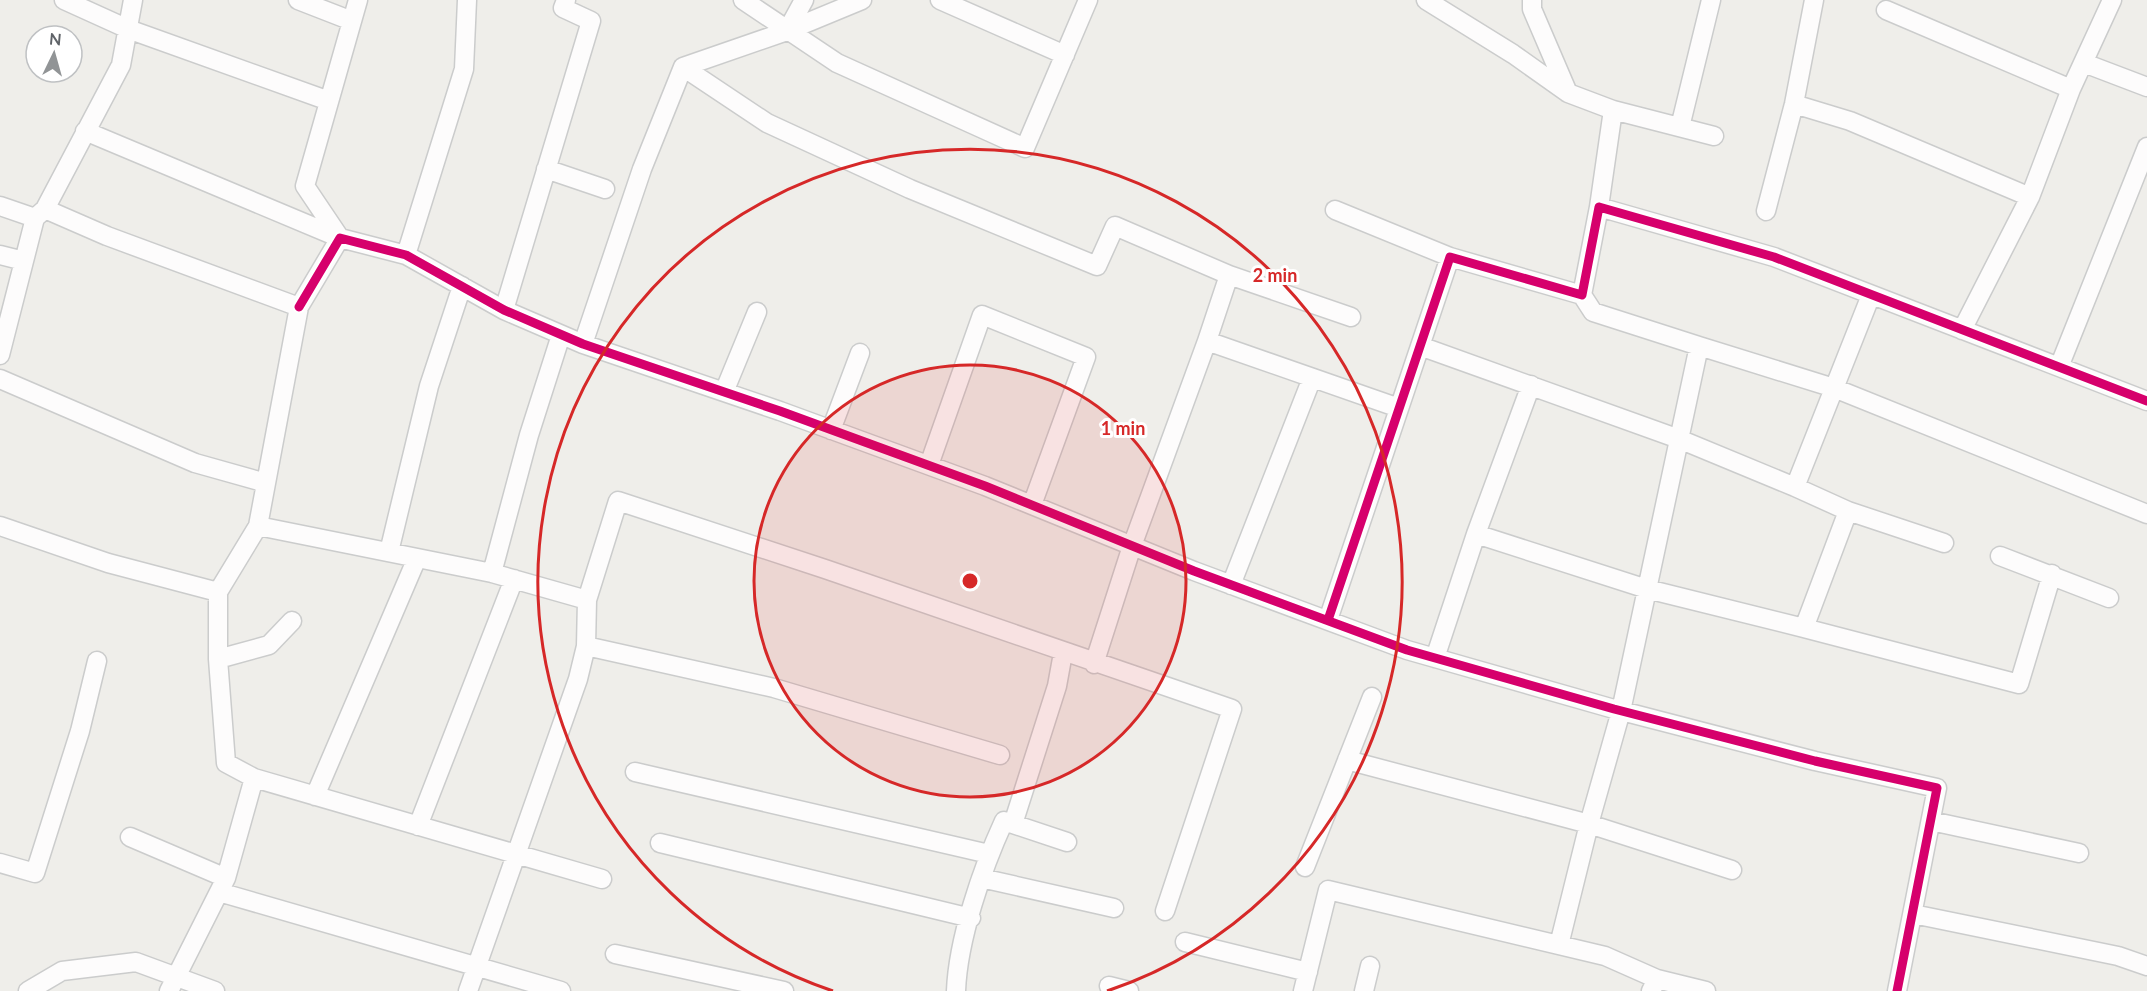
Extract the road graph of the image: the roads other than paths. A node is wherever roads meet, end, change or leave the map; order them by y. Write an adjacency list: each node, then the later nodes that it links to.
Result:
1 (64, 0): 19 (street)
2 (133, 0): 19 (street)
3 (298, 0): 18 (street)
4 (358, 0): 18 (street)
5 (467, 0): 44 (street)
6 (566, 0): 34 (street)
7 (743, 0): 20 (street)
8 (804, 0): 20 (street)
9 (862, 0): 20 (street)
10 (940, 0): 21 (street)
11 (1088, 0): 21 (street)
12 (1426, 0): 26 (street)
13 (1532, 0): 26 (street)
14 (1711, 0): 30 (street)
15 (1814, 0): 28 (street)
16 (2112, 0): 22 (street)
17 (1886, 10): 25 (street)
18 (352, 21): 27 (street)
19 (128, 29): 27 (street); 31 (street)
20 (787, 31): 21 (street); 23 (street)
21 (1065, 55)
22 (2084, 63): 24 (street); 25 (street)
23 (683, 67): 47 (street); 58 (street)
24 (2147, 87)
25 (2071, 89): 36 (street)
26 (1569, 93): 29 (street)
27 (329, 101): 42 (street)
28 (1794, 104): 36 (street); 40 (street)
29 (1613, 110): 30 (street); 38 (street)
30 (1680, 127): 32 (street)
31 (85, 131): 41 (street); 42 (street)
32 (1714, 136)
33 (2147, 147): 63 (street)
34 (546, 169): 35 (street); 52 (street)
35 (605, 189)
36 (2030, 197): 55 (street)
37 (0, 206): 41 (street)
38 (1599, 207): 49 (street); 50 (street)
39 (1335, 210): 45 (street)
40 (1766, 212)
41 (40, 214): 46 (street); 51 (street)
42 (340, 238): 44 (street); 51 (street)
43 (0, 255): 46 (street)
44 (406, 255): 48 (street)
45 (1450, 257): 49 (street); 59 (street)
46 (24, 261): 62 (street)
47 (1228, 275): 54 (street); 57 (street)
48 (462, 286): 52 (street); 84 (street)
49 (1582, 295): 60 (street)
50 (1871, 295): 55 (street); 67 (street)
51 (299, 307): 74 (street)
52 (504, 310): 56 (street)
53 (758, 312): 68 (street)
54 (1351, 317)
55 (1962, 330): 63 (street)
56 (561, 335): 58 (street); 87 (street)
57 (1207, 341): 64 (street); 83 (street)
58 (583, 344): 68 (street)
59 (1420, 346): 66 (street); 70 (street)
60 (1699, 346): 67 (street); 72 (street)
61 (860, 353): 71 (street)
62 (0, 355)
63 (2059, 367): 69 (street)
64 (1312, 378): 70 (street); 90 (street)
65 (0, 379): 74 (street)
66 (1531, 385): 72 (street); 81 (street)
67 (1834, 388): 75 (street); 78 (street)
68 (724, 392): 71 (street)
69 (2147, 400)
70 (1399, 408): 95 (street)
71 (831, 430): 73 (street)
72 (1679, 439): 75 (street); 91 (street)
73 (929, 465): 76 (street); 76 (street)
74 (266, 483): 80 (street)
75 (1796, 487): 77 (street)
76 (1032, 505): 83 (street)
77 (1848, 511): 82 (street); 97 (street)
78 (2147, 514)
79 (0, 526): 92 (street)
80 (258, 526): 84 (street); 92 (street)
81 (1476, 534): 91 (street); 100 (street)
82 (1944, 543)
83 (1132, 546): 90 (street); 103 (street)
84 (389, 552): 86 (street)
85 (2000, 556): 88 (street)
86 (417, 558): 87 (street); 110 (street)
87 (492, 573): 89 (street)
88 (2052, 574): 93 (street); 97 (street)
89 (514, 579): 94 (street); 114 (street)
90 (1231, 585): 95 (street)
91 (1647, 589): 97 (street); 105 (street)
92 (218, 592): 101 (street)
93 (2109, 598)
94 (587, 600): 98 (street); 99 (street)
95 (1328, 620): 100 (street)
96 (292, 621): 101 (street)
97 (1804, 628)
98 (586, 646): 106 (street); 118 (street)
99 (1064, 653): 103 (street); 112 (street)
100 (1435, 658): 105 (street)
101 (218, 659): 109 (street)
102 (97, 661): 121 (street)
103 (1094, 664): 128 (street)
104 (1372, 697): 107 (street)
105 (1621, 711): 111 (street); 113 (street)
106 (1000, 755)
107 (1347, 760): 113 (street); 122 (street)
108 (635, 772): 120 (street)
109 (254, 778): 110 (street); 126 (street)
110 (315, 796): 114 (street)
111 (1931, 821): 119 (street); 129 (street)
112 (1013, 824): 116 (street); 120 (street)
113 (1589, 824): 123 (street); 132 (street)
114 (418, 826): 118 (street)
115 (130, 837): 126 (street)
116 (1067, 842)
117 (660, 843): 130 (street)
118 (516, 853): 125 (street); 134 (street)
119 (2079, 853)
120 (989, 854): 124 (street)
121 (0, 863)
122 (1305, 867)
123 (1732, 870)
124 (981, 878): 127 (street); 130 (street)
125 (602, 879)
126 (222, 885): 134 (street); 138 (street)
127 (1114, 908)
128 (1165, 910)
129 (1912, 914): 136 (street); 151 (street)
130 (971, 918): 146 (street)
131 (1185, 942): 137 (street)
132 (1559, 945): 137 (street); 139 (street)
133 (615, 954): 145 (street)
134 (476, 966): 143 (street); 144 (street)
135 (1370, 966): 149 (street)
136 (2147, 966)
137 (1308, 972): 148 (street)
138 (172, 985): 141 (street); 142 (street)
139 (1654, 985): 150 (street)
140 (1109, 986): 147 (street)
141 (28, 991)
142 (216, 991)
143 (468, 991)
144 (561, 991)
145 (784, 991)
146 (956, 991)
147 (1129, 991)
148 (1303, 991)
149 (1364, 991)
150 (1706, 991)
151 (1898, 991)

